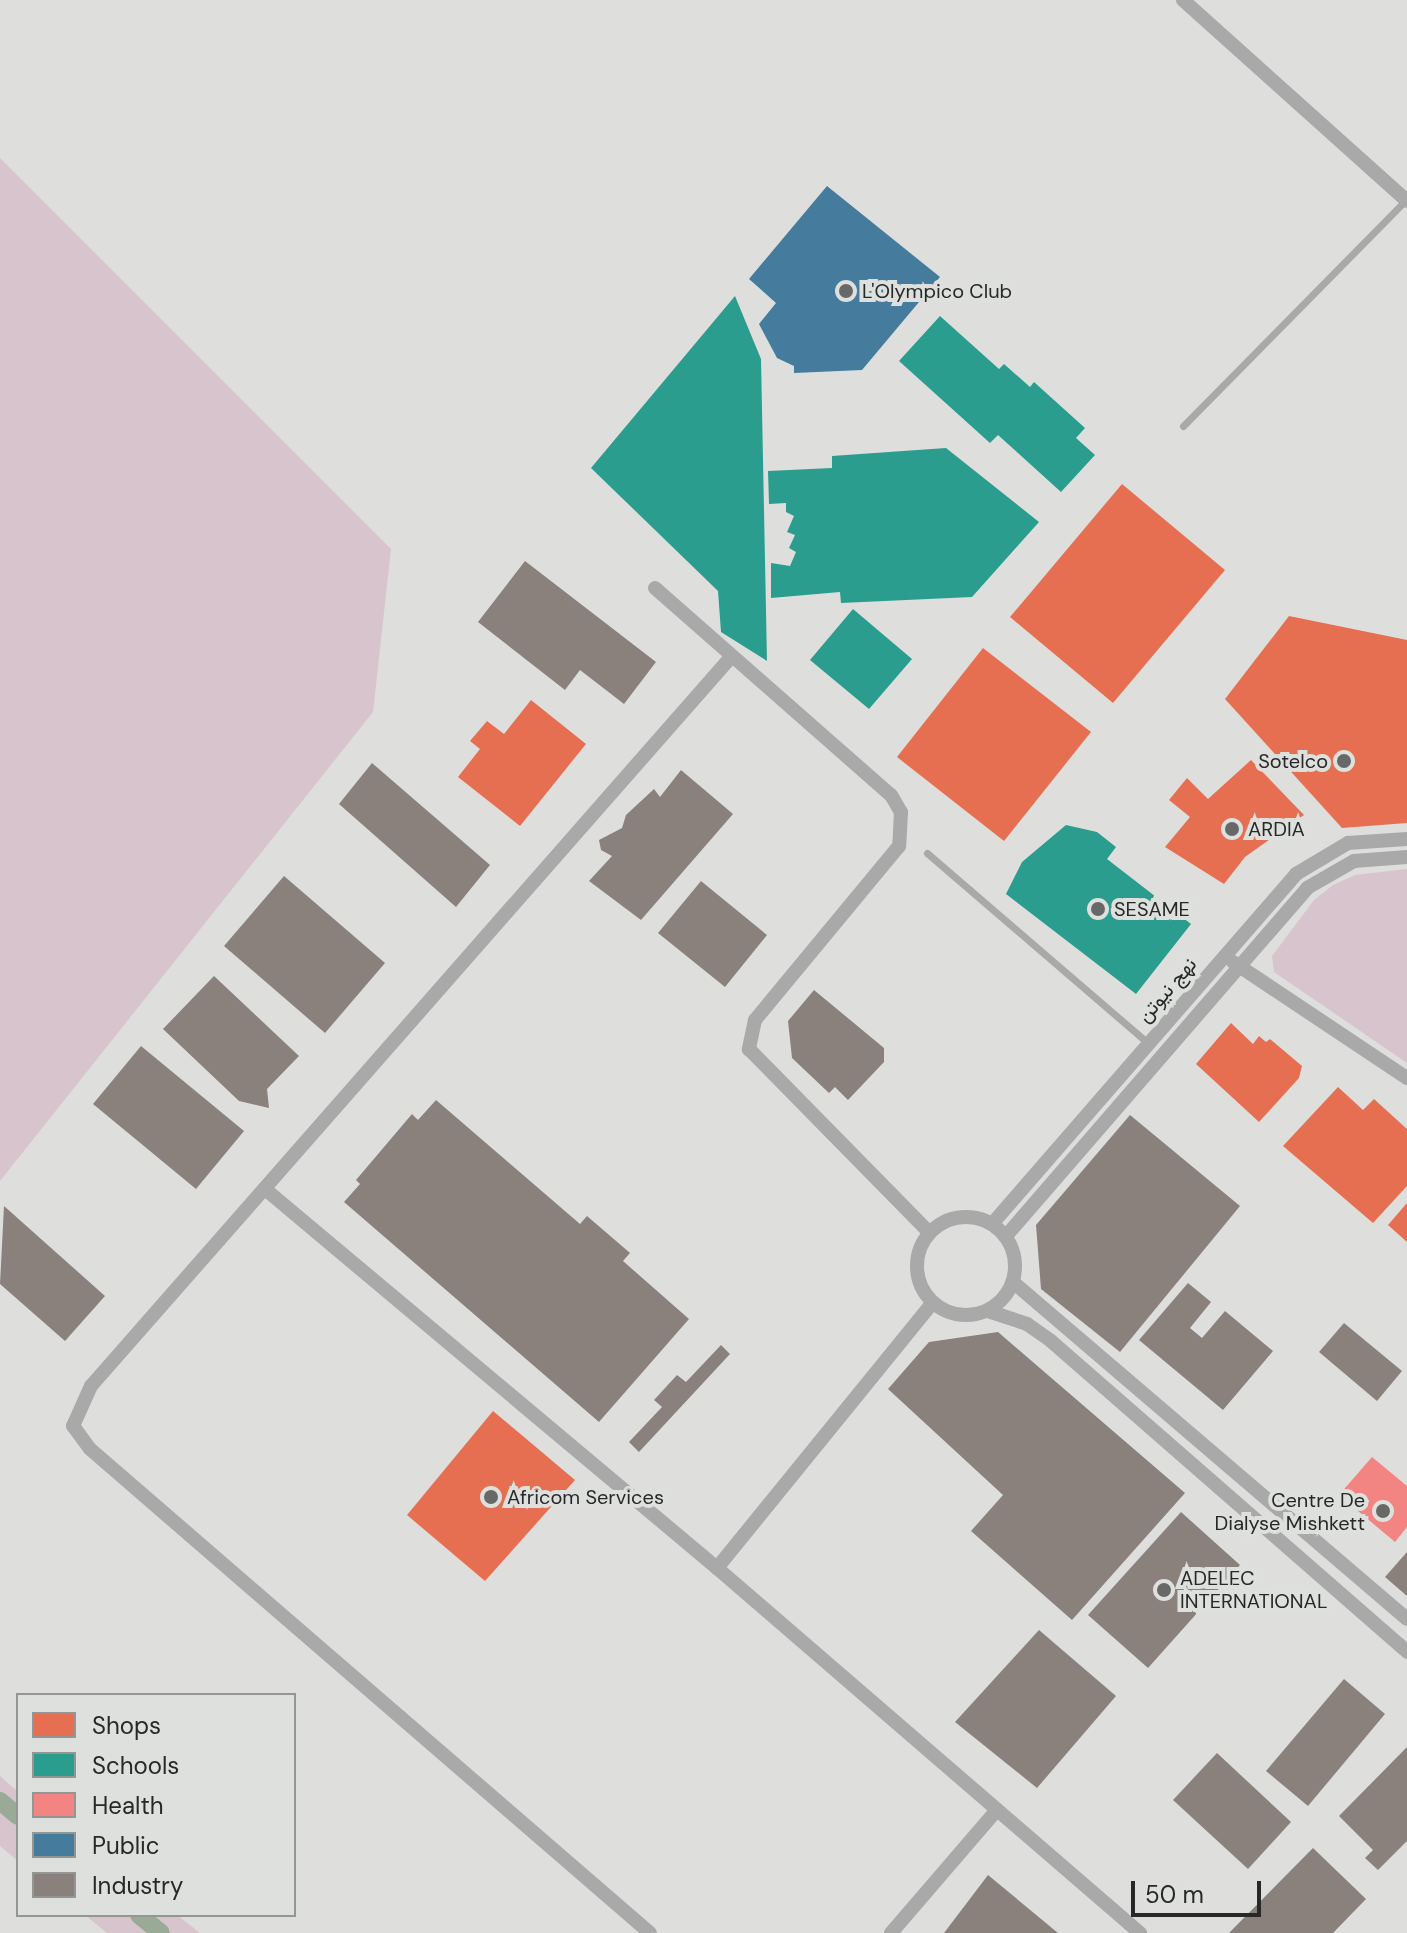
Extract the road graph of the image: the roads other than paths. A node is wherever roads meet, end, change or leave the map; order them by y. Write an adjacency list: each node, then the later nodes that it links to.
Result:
1 (1183, 0): 2 (street)
2 (1406, 201): 3 (lane)
3 (1183, 426)
4 (655, 588): 5 (street)
5 (731, 657): 15 (street); 17 (street)
6 (1407, 839): 7 (street, نهج نيوتن)
7 (1336, 849): 10 (street); 11 (street, نهج نيوتن)
8 (927, 853): 13 (lane)
9 (1407, 857): 10 (street, نهج نيوتن)
10 (1345, 865): 12 (street, نهج نيوتن)
11 (1222, 955): 12 (street); 13 (street, نهج نيوتن)
12 (1238, 965): 14 (street); 18 (street, نهج نيوتن)
13 (1148, 1043): 16 (street, نهج نيوتن)
14 (1407, 1078)
15 (265, 1189): 23 (street); 28 (street)
16 (992, 1224): 17 (street); 18 (street)
17 (929, 1232): 20 (street)
18 (1006, 1236): 19 (street)
19 (1013, 1282): 21 (street); 22 (street)
20 (932, 1303): 21 (street); 23 (street)
21 (988, 1311): 24 (street)
22 (1335, 1559): 24 (street); 25 (street)
23 (717, 1568): 27 (street)
24 (1321, 1577): 26 (street)
25 (1407, 1619)
26 (1407, 1652)
27 (996, 1811): 29 (street); 30 (street)
28 (650, 1933)
29 (891, 1933)
30 (1140, 1933)

